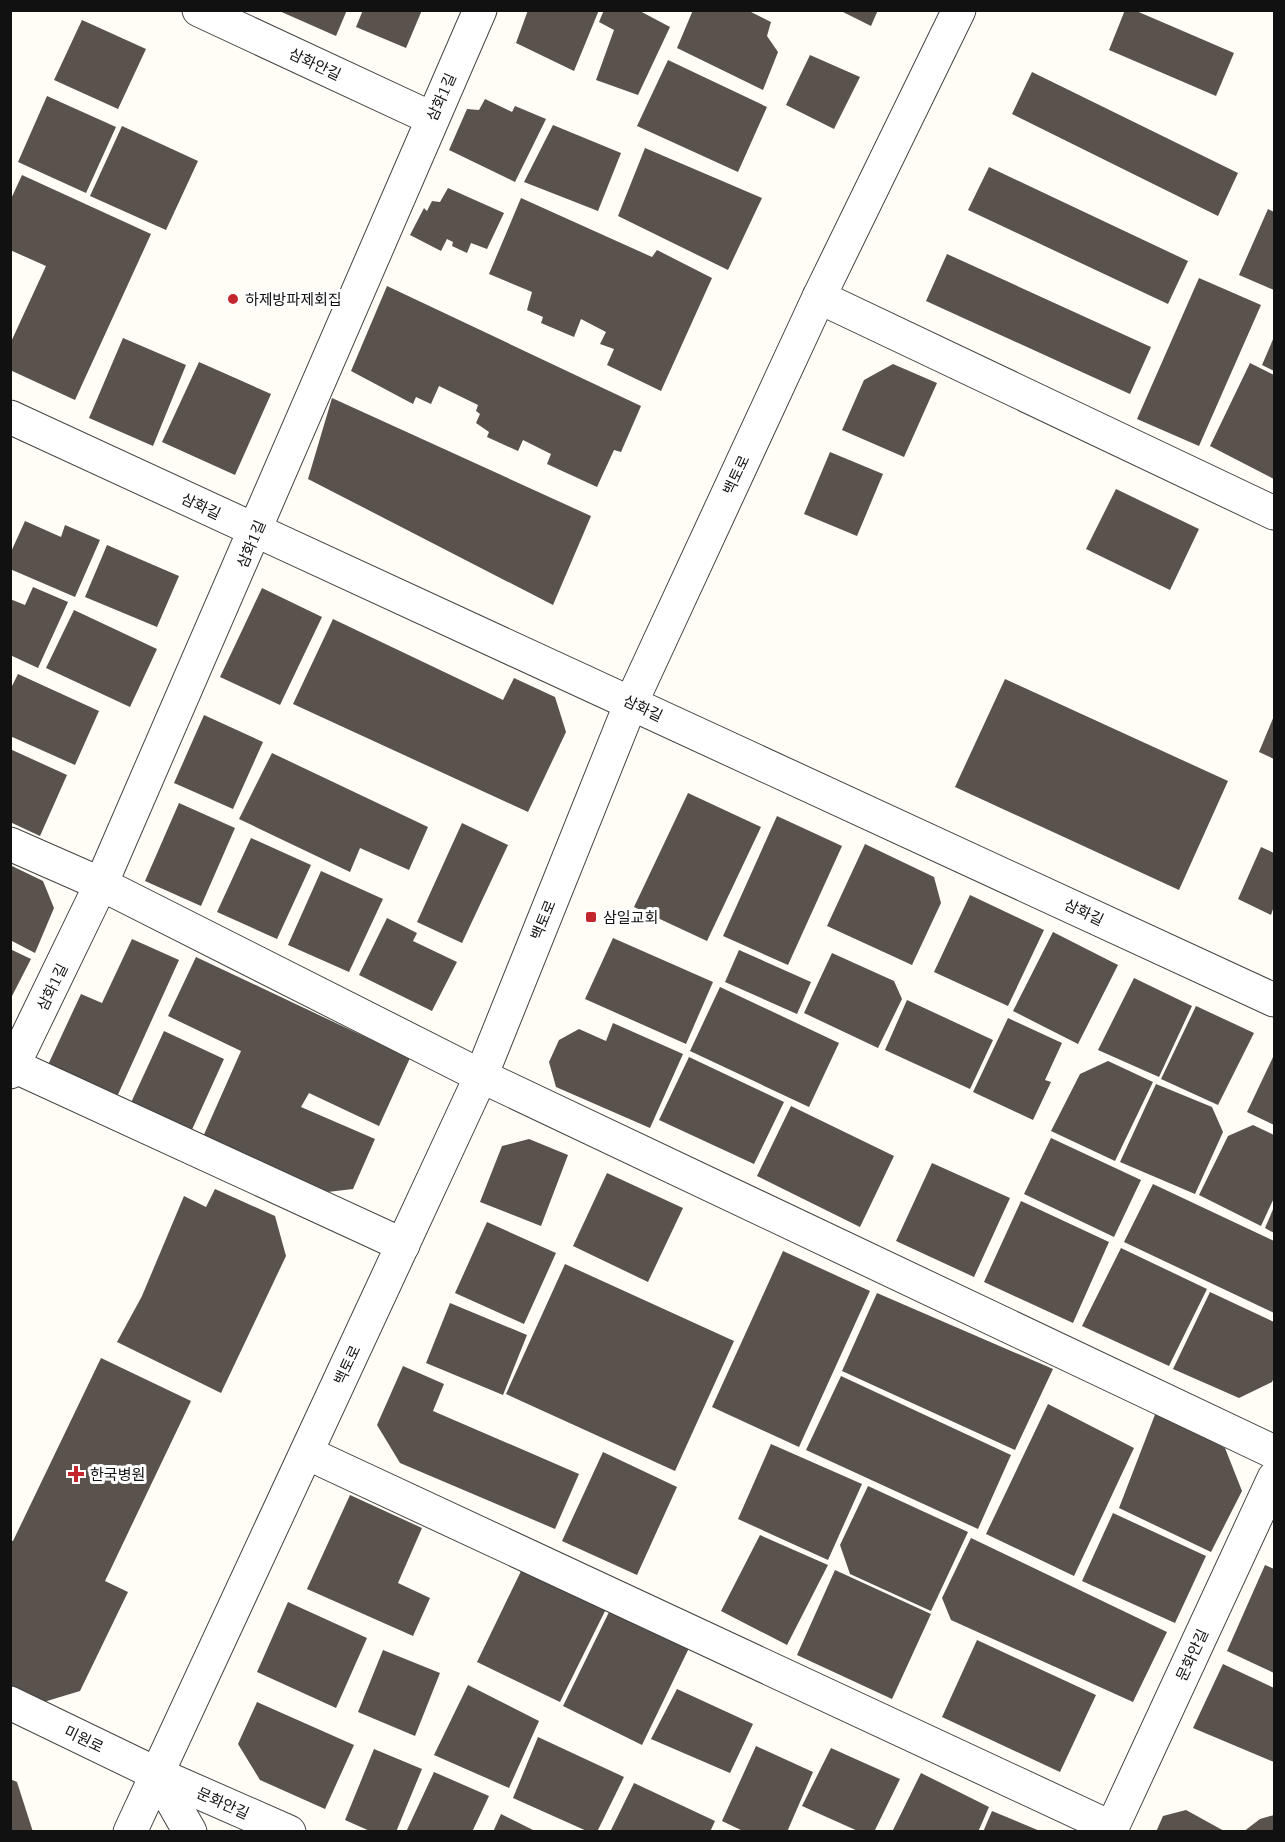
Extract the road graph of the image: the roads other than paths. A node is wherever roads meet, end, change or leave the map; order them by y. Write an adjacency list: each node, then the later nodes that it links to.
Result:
1 (199, 10): 4 (street, 삼화안길)
2 (480, 10): 4 (street, 삼화1길)
3 (959, 10): 5 (street, 백토로)
4 (431, 118): 8 (street, 삼화1길)
5 (819, 297): 7 (street); 9 (street, 백토로)
6 (10, 417): 8 (street, 삼화길)
7 (1275, 513)
8 (256, 531): 9 (street, 삼화길); 11 (street, 삼화1길)
9 (630, 702): 12 (street, 삼화길); 14 (street, 백토로)
10 (10, 844): 11 (street)
11 (101, 884): 13 (street, 삼화1길); 14 (street)
12 (1275, 1000)
13 (12, 1069): 15 (street)
14 (481, 1076): 15 (street, 백토로); 16 (street)
15 (403, 1245): 17 (street, 백토로)
16 (1275, 1452)
17 (307, 1453): 20 (street, 백토로); 21 (street)
18 (1275, 1478): 21 (street, 문화안길)
19 (10, 1703): 20 (street, 미원로)
20 (157, 1774): 22 (street, 백토로); 23 (street); 24 (street, 문화안길)
21 (1111, 1830)
22 (130, 1832)
23 (190, 1832)
24 (289, 1832)

